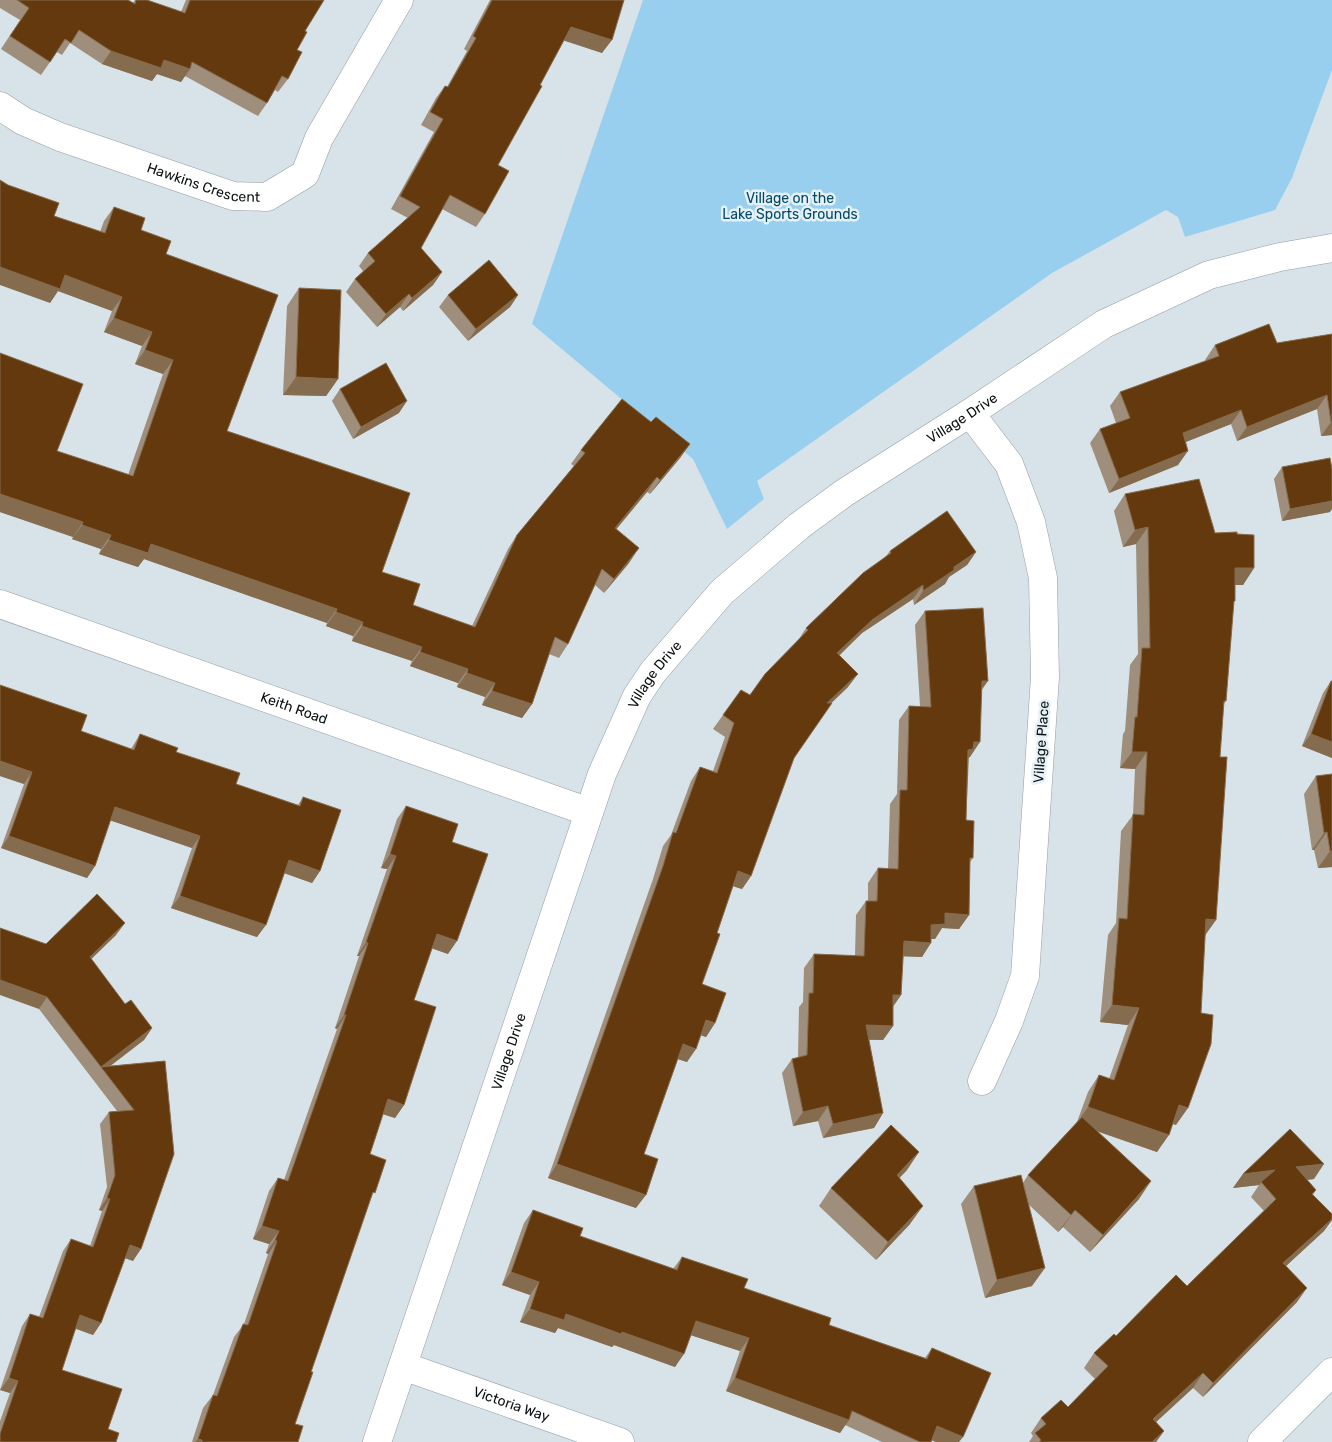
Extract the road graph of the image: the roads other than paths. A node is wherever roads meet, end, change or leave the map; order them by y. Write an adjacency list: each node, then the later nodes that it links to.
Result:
1 (399, 0): 2 (street, Hawkins Crescent)
2 (0, 106)
3 (1332, 248): 4 (street, Village Drive)
4 (970, 412): 6 (street, Village Drive); 7 (street, Village Place)
5 (0, 604): 6 (street, Keith Road)
6 (588, 812): 8 (street, Village Drive)
7 (982, 1081)
8 (403, 1366): 10 (street, Village Drive); 11 (street, Victoria Way)
9 (1332, 1372): 12 (street)
10 (377, 1442)
11 (620, 1442)
12 (1262, 1442)

